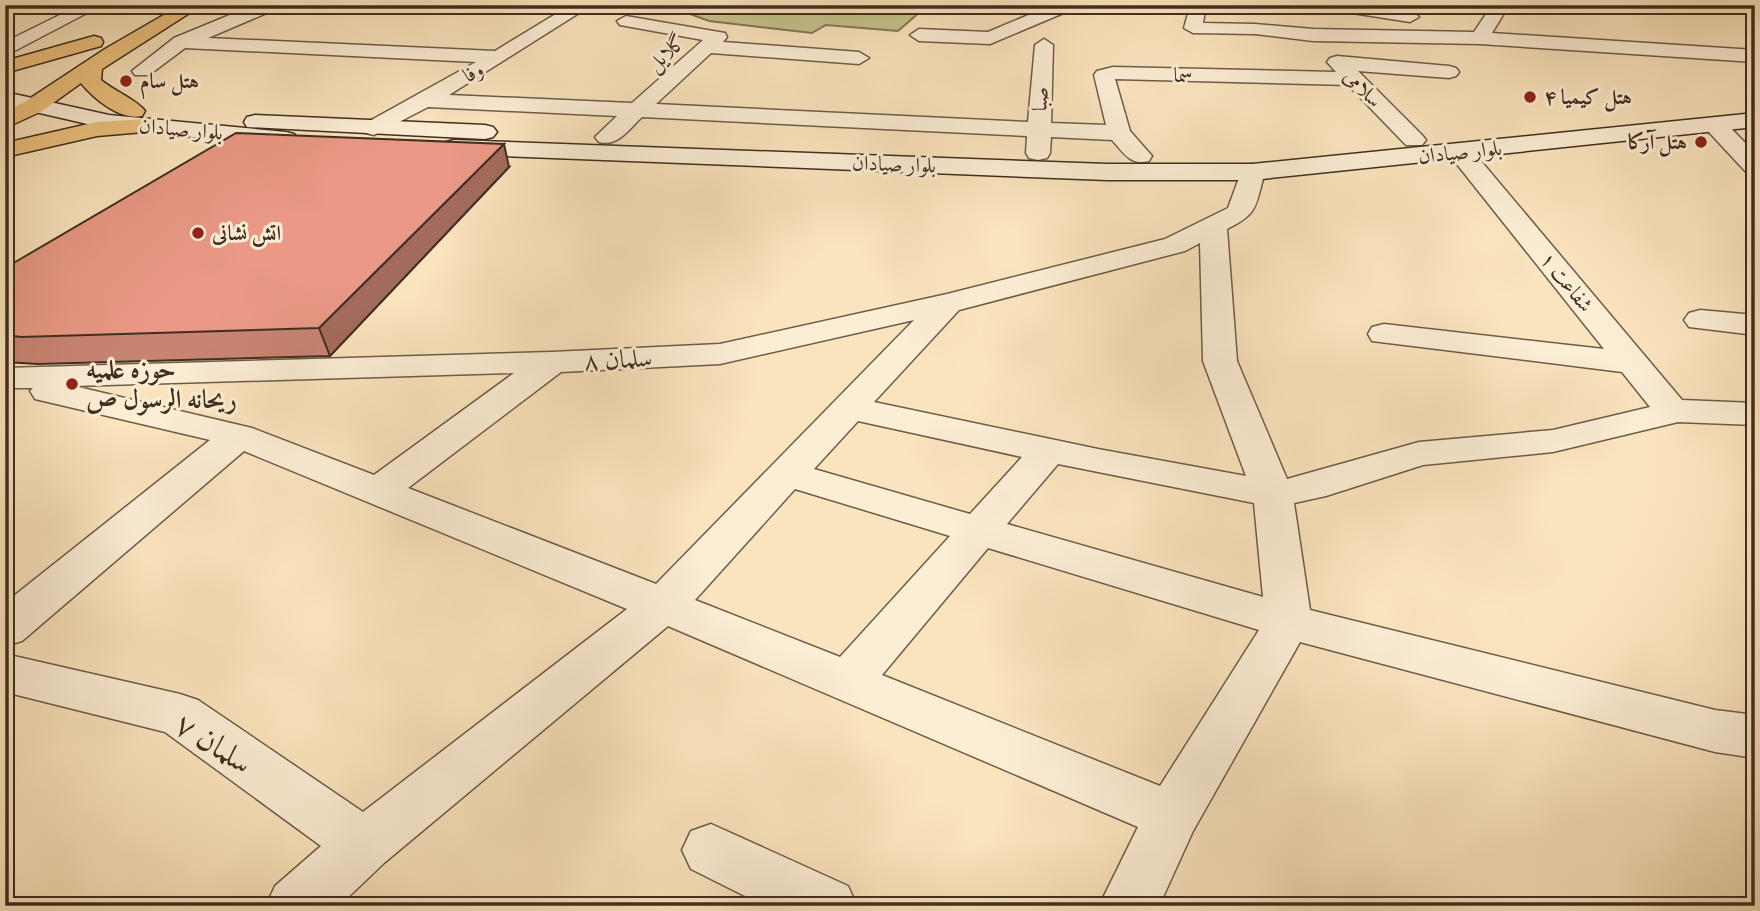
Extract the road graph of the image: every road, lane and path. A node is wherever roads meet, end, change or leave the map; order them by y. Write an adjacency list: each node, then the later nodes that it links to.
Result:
1 (94, 5): 20 (street)
2 (158, 5): 16 (main road)
3 (194, 5): 25 (main road)
4 (270, 5): 17 (street)
5 (1067, 5): 14 (street)
6 (1190, 5): 12 (street)
7 (1257, 5): 12 (street)
8 (1501, 5): 13 (street)
9 (1341, 6): 13 (street); 15 (street)
10 (570, 13): 22 (street, وفا)
11 (626, 21): 19 (street, گلایل)
12 (1255, 29): 15 (street)
13 (1484, 31): 15 (street); 21 (street)
14 (919, 35)
15 (1313, 35): 27 (street, سلامی)
16 (94, 42): 24 (main road); 29 (main road)
17 (181, 42): 22 (street); 26 (street)
18 (1044, 45): 39 (street, صبا)
19 (707, 47): 23 (street); 32 (street, گلایل)
20 (5, 50)
21 (1755, 56)
22 (499, 57): 30 (street, وفا)
23 (859, 58)
24 (5, 66)
25 (93, 66): 29 (main road); 33 (main road)
26 (142, 71)
27 (1346, 72): 28 (street); 40 (street, سما); 42 (street, سلامی)
28 (1449, 72)
29 (21, 93): 33 (street, بلوار صیادان); 35 (main road)
30 (423, 100): 32 (street); 38 (street, وفا)
31 (1755, 102): 42 (street, بلوار صیادان)
32 (637, 110): 39 (street); 41 (street, گلایل)
33 (141, 118): 37 (street, بلوار صیادان); 43 (street, بلوار صیادان); 44 (main road)
34 (1755, 120): 36 (street, بلوار صیادان)
35 (5, 121)
36 (1715, 125): 45 (street, بلوار صیادان); 48 (street)
37 (338, 127): 38 (street, بلوار صیادان); 43 (street)
38 (374, 128): 41 (street, بلوار صیادان)
39 (1038, 129): 40 (street); 46 (street, صبا)
40 (1119, 133): 47 (street, سما)
41 (607, 137): 46 (street, بلوار صیادان)
42 (1414, 140): 47 (street, بلوار صیادان)
43 (315, 142): 49 (street, بلوار صیادان)
44 (5, 150)
45 (1461, 152): 49 (street, بلوار صیادان); 56 (street, شفاعت ۱)
46 (1038, 153): 47 (street, بلوار صیادان)
47 (1139, 156)
48 (1755, 167)
49 (1252, 172): 50 (street, سلمان ۸)
50 (1213, 225): 51 (street, سلمان ۸); 65 (street)
51 (948, 303): 55 (street, سلمان ۸); 58 (street)
52 (1700, 320): 53 (street)
53 (1755, 325)
54 (1384, 334): 56 (street)
55 (552, 362): 57 (street, سلمان ۸); 64 (street)
56 (1633, 363): 59 (street, شفاعت ۱)
57 (5, 380): 61 (street)
58 (849, 408): 62 (street); 63 (street)
59 (1673, 412): 60 (street); 65 (street)
60 (1755, 414)
61 (239, 436): 64 (street); 69 (street)
62 (1049, 450): 65 (street); 66 (street)
63 (786, 474): 66 (street); 67 (street)
64 (379, 491): 67 (street)
65 (1273, 494): 68 (street)
66 (977, 531): 68 (street); 71 (street)
67 (663, 605): 71 (street); 74 (street)
68 (1289, 622): 72 (street); 73 (street)
69 (5, 629)
70 (5, 673): 74 (street, سلمان ۷)
71 (848, 681): 73 (street)
72 (1755, 737)
73 (1172, 816): 78 (street)
74 (364, 845): 76 (street)
75 (711, 850): 77 (street)
76 (296, 906)
77 (827, 906)
78 (1129, 906)

